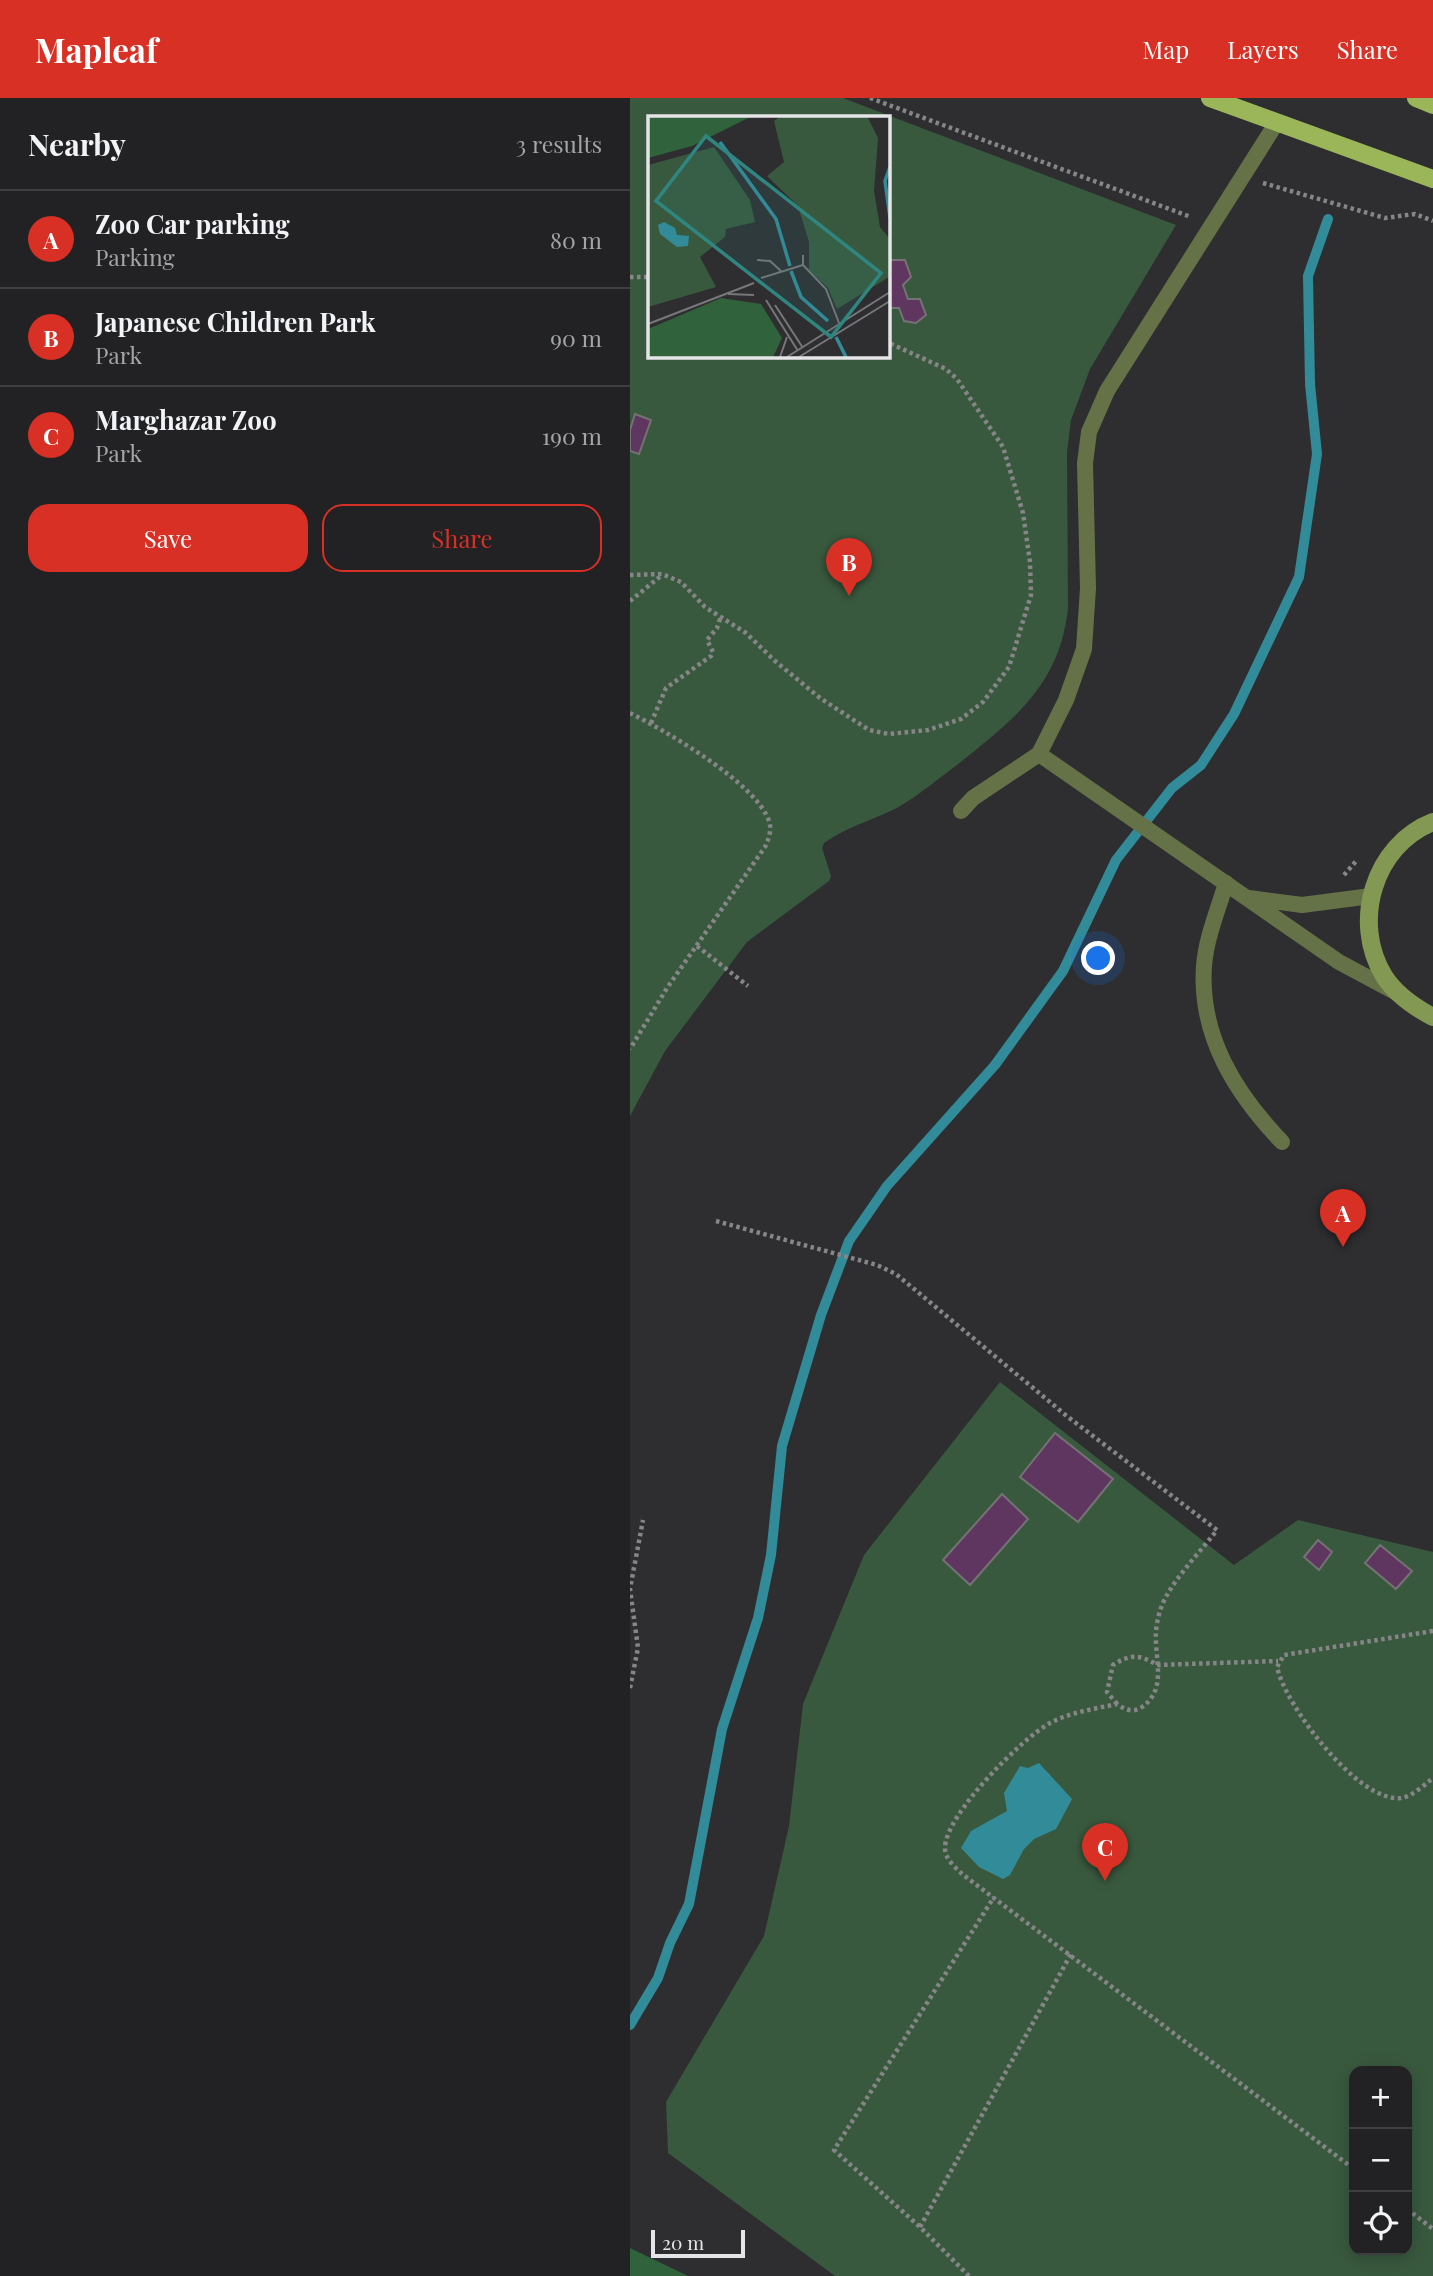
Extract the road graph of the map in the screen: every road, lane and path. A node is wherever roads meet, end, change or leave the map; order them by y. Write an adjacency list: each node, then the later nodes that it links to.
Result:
1 (870, 98): 9 (path)
2 (1210, 98): 5 (main road)
3 (1416, 98): 4 (main road)
4 (1433, 105)
5 (1277, 122): 6 (lane); 7 (main road)
6 (1242, 177): 8 (path); 9 (lane)
7 (1433, 179)
8 (1433, 221)
9 (1212, 225): 19 (lane)
10 (648, 277): 11 (path)
11 (630, 278)
12 (889, 343): 16 (path)
13 (662, 574): 14 (path); 15 (path); 16 (path)
14 (630, 575)
15 (630, 601)
16 (721, 616): 18 (path)
17 (630, 713): 18 (path)
18 (651, 723): 25 (path)
19 (1039, 754): 20 (lane); 22 (lane)
20 (961, 811)
21 (1433, 822): 23 (main road)
22 (1226, 883): 24 (lane); 30 (lane)
23 (1371, 896): 24 (lane); 27 (main road)
24 (1247, 898): 27 (lane)
25 (696, 946): 26 (path); 29 (path)
26 (748, 986)
27 (1398, 993): 28 (main road)
28 (1433, 1017)
29 (630, 1049)
30 (1282, 1142)
31 (716, 1221): 36 (path)
32 (643, 1520): 33 (path)
33 (630, 1589): 37 (path)
34 (1433, 1631): 35 (path)
35 (1278, 1661): 36 (path); 39 (path)
36 (1157, 1665): 38 (path); 38 (path)
37 (630, 1688)
38 (1117, 1704): 40 (path)
39 (1433, 1778)
40 (994, 1897): 41 (path); 44 (path)
41 (1071, 1954): 42 (path); 44 (path)
42 (1349, 2165)
43 (1412, 2213): 45 (path)
44 (920, 2227): 46 (path)
45 (1433, 2229)
46 (969, 2276)

